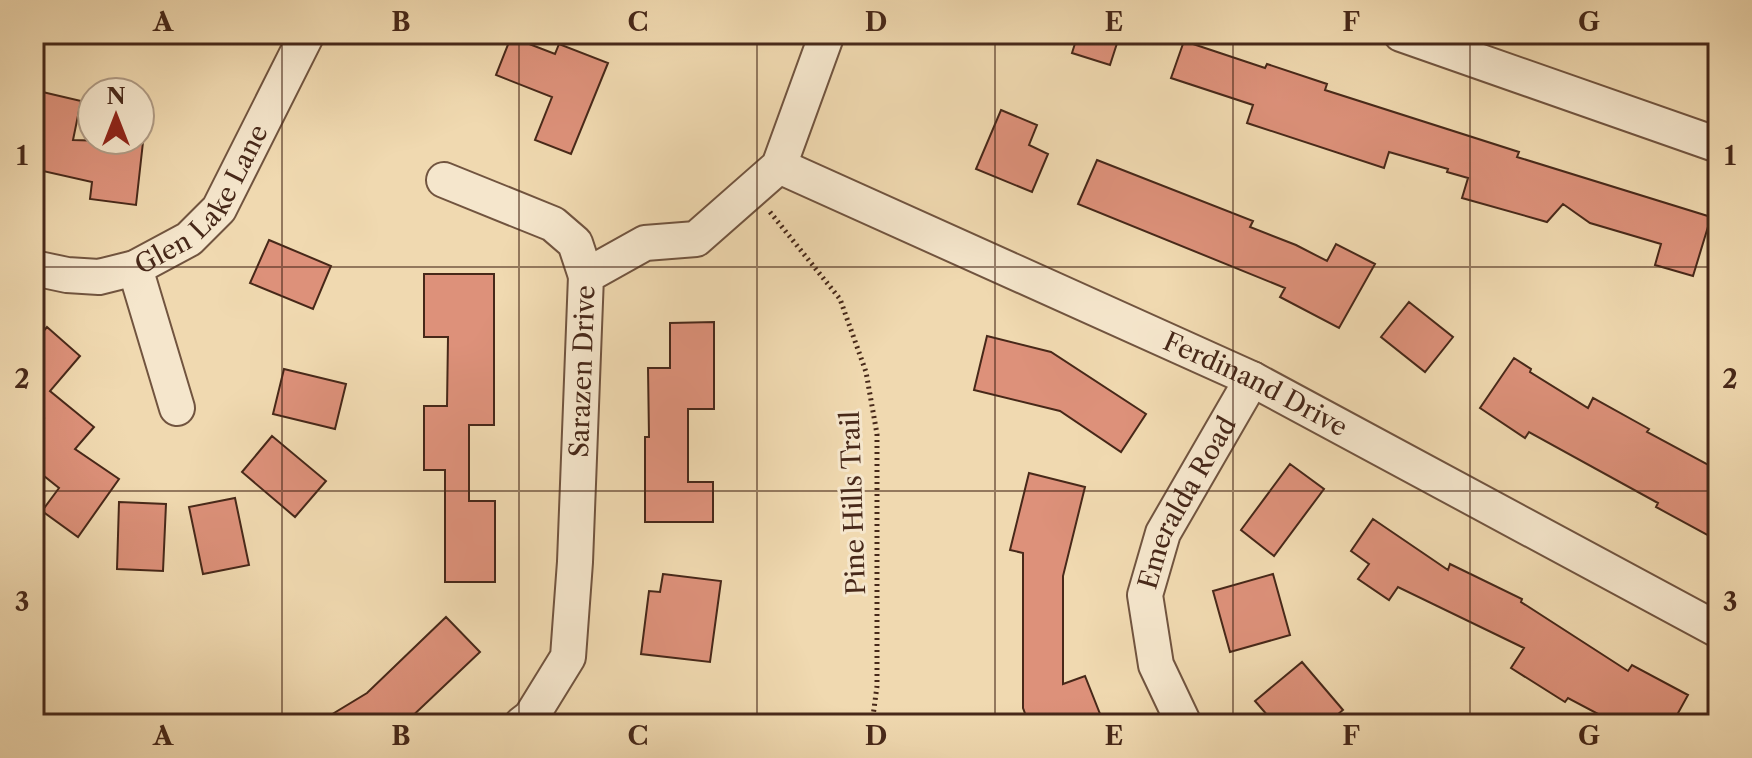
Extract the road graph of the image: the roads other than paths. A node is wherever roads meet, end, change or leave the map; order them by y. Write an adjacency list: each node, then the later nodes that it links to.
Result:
1 (307, 34): 8 (street, Glen Lake Lane)
2 (827, 34): 5 (street, Sarazen Drive)
3 (1401, 34): 4 (street)
4 (1718, 145)
5 (779, 166): 9 (street, Sarazen Drive); 10 (street, Ferdinand Drive)
6 (444, 180): 9 (street)
7 (34, 268): 8 (street, Glen Lake Lane)
8 (135, 268): 11 (street)
9 (586, 276): 13 (street, Sarazen Drive)
10 (1252, 379): 12 (street, Ferdinand Drive); 14 (street, Emeralda Road)
11 (177, 408)
12 (1718, 630)
13 (522, 724)
14 (1184, 724)

